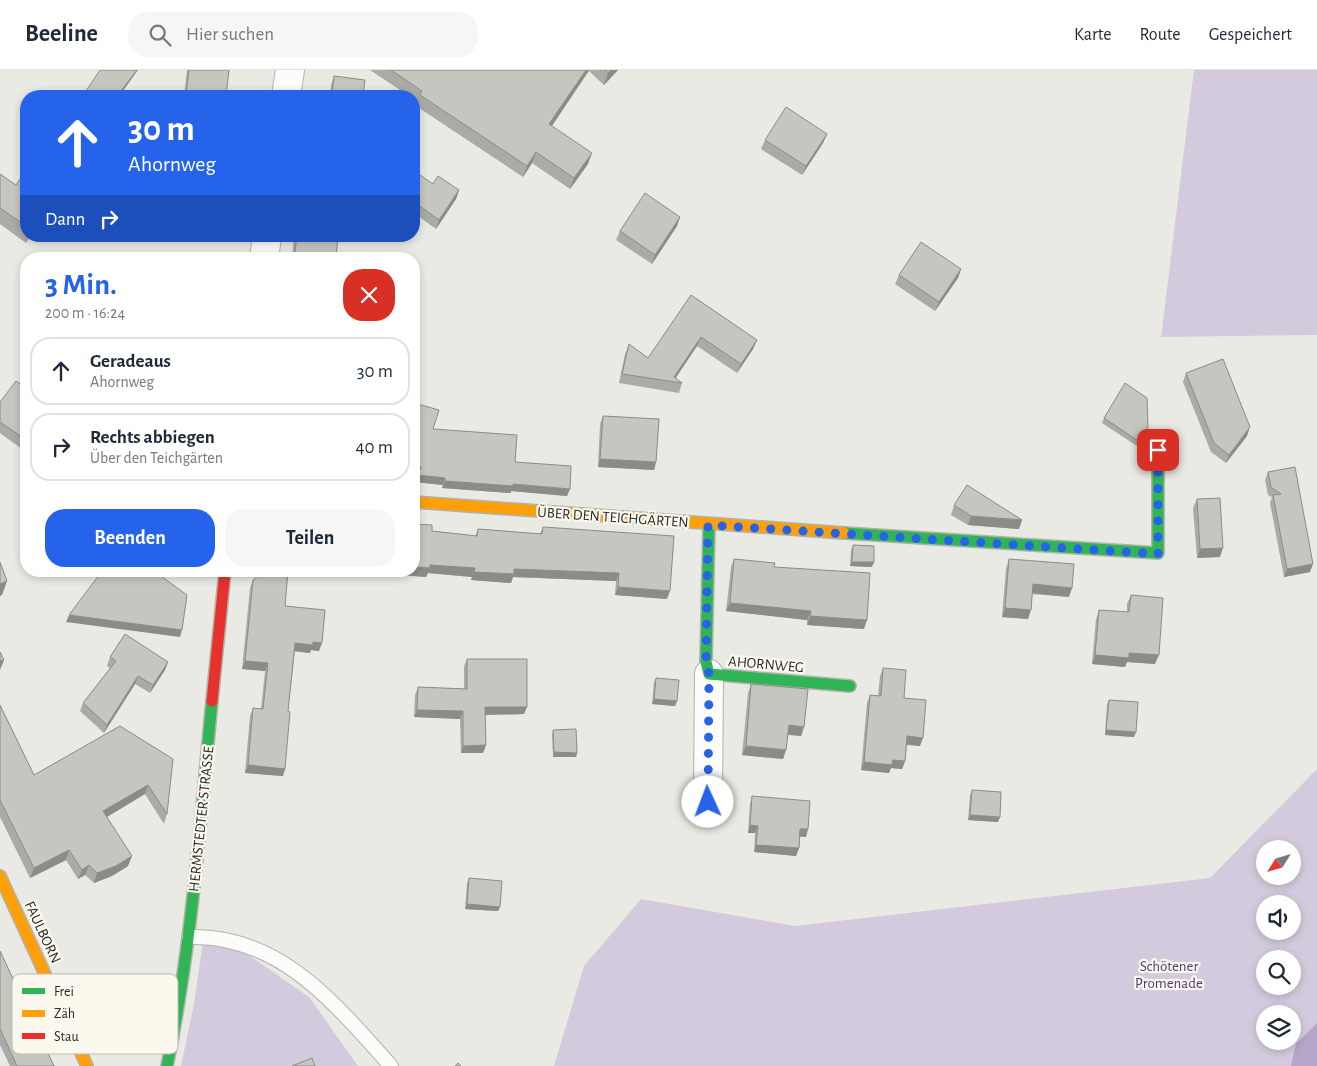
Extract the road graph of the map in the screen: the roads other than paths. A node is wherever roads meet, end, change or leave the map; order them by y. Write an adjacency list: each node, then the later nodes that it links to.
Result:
1 (290, 70): 2 (street)
2 (287, 90)
3 (1158, 450): 5 (street, ÜBER DEN TEICHGÄRTEN)
4 (420, 502): 5 (street, ÜBER DEN TEICHGÄRTEN)
5 (708, 525): 7 (street, AHORNWEG)
6 (224, 577): 11 (street, HERMSTEDTER STRASSE)
7 (709, 674): 8 (street, AHORNWEG); 9 (street)
8 (850, 686)
9 (708, 802)
10 (0, 876): 12 (street, FAULBORN)
11 (190, 937): 13 (street, HERMSTEDTER STRASSE); 14 (lane)
12 (46, 974)
13 (178, 1013)
14 (391, 1066)

